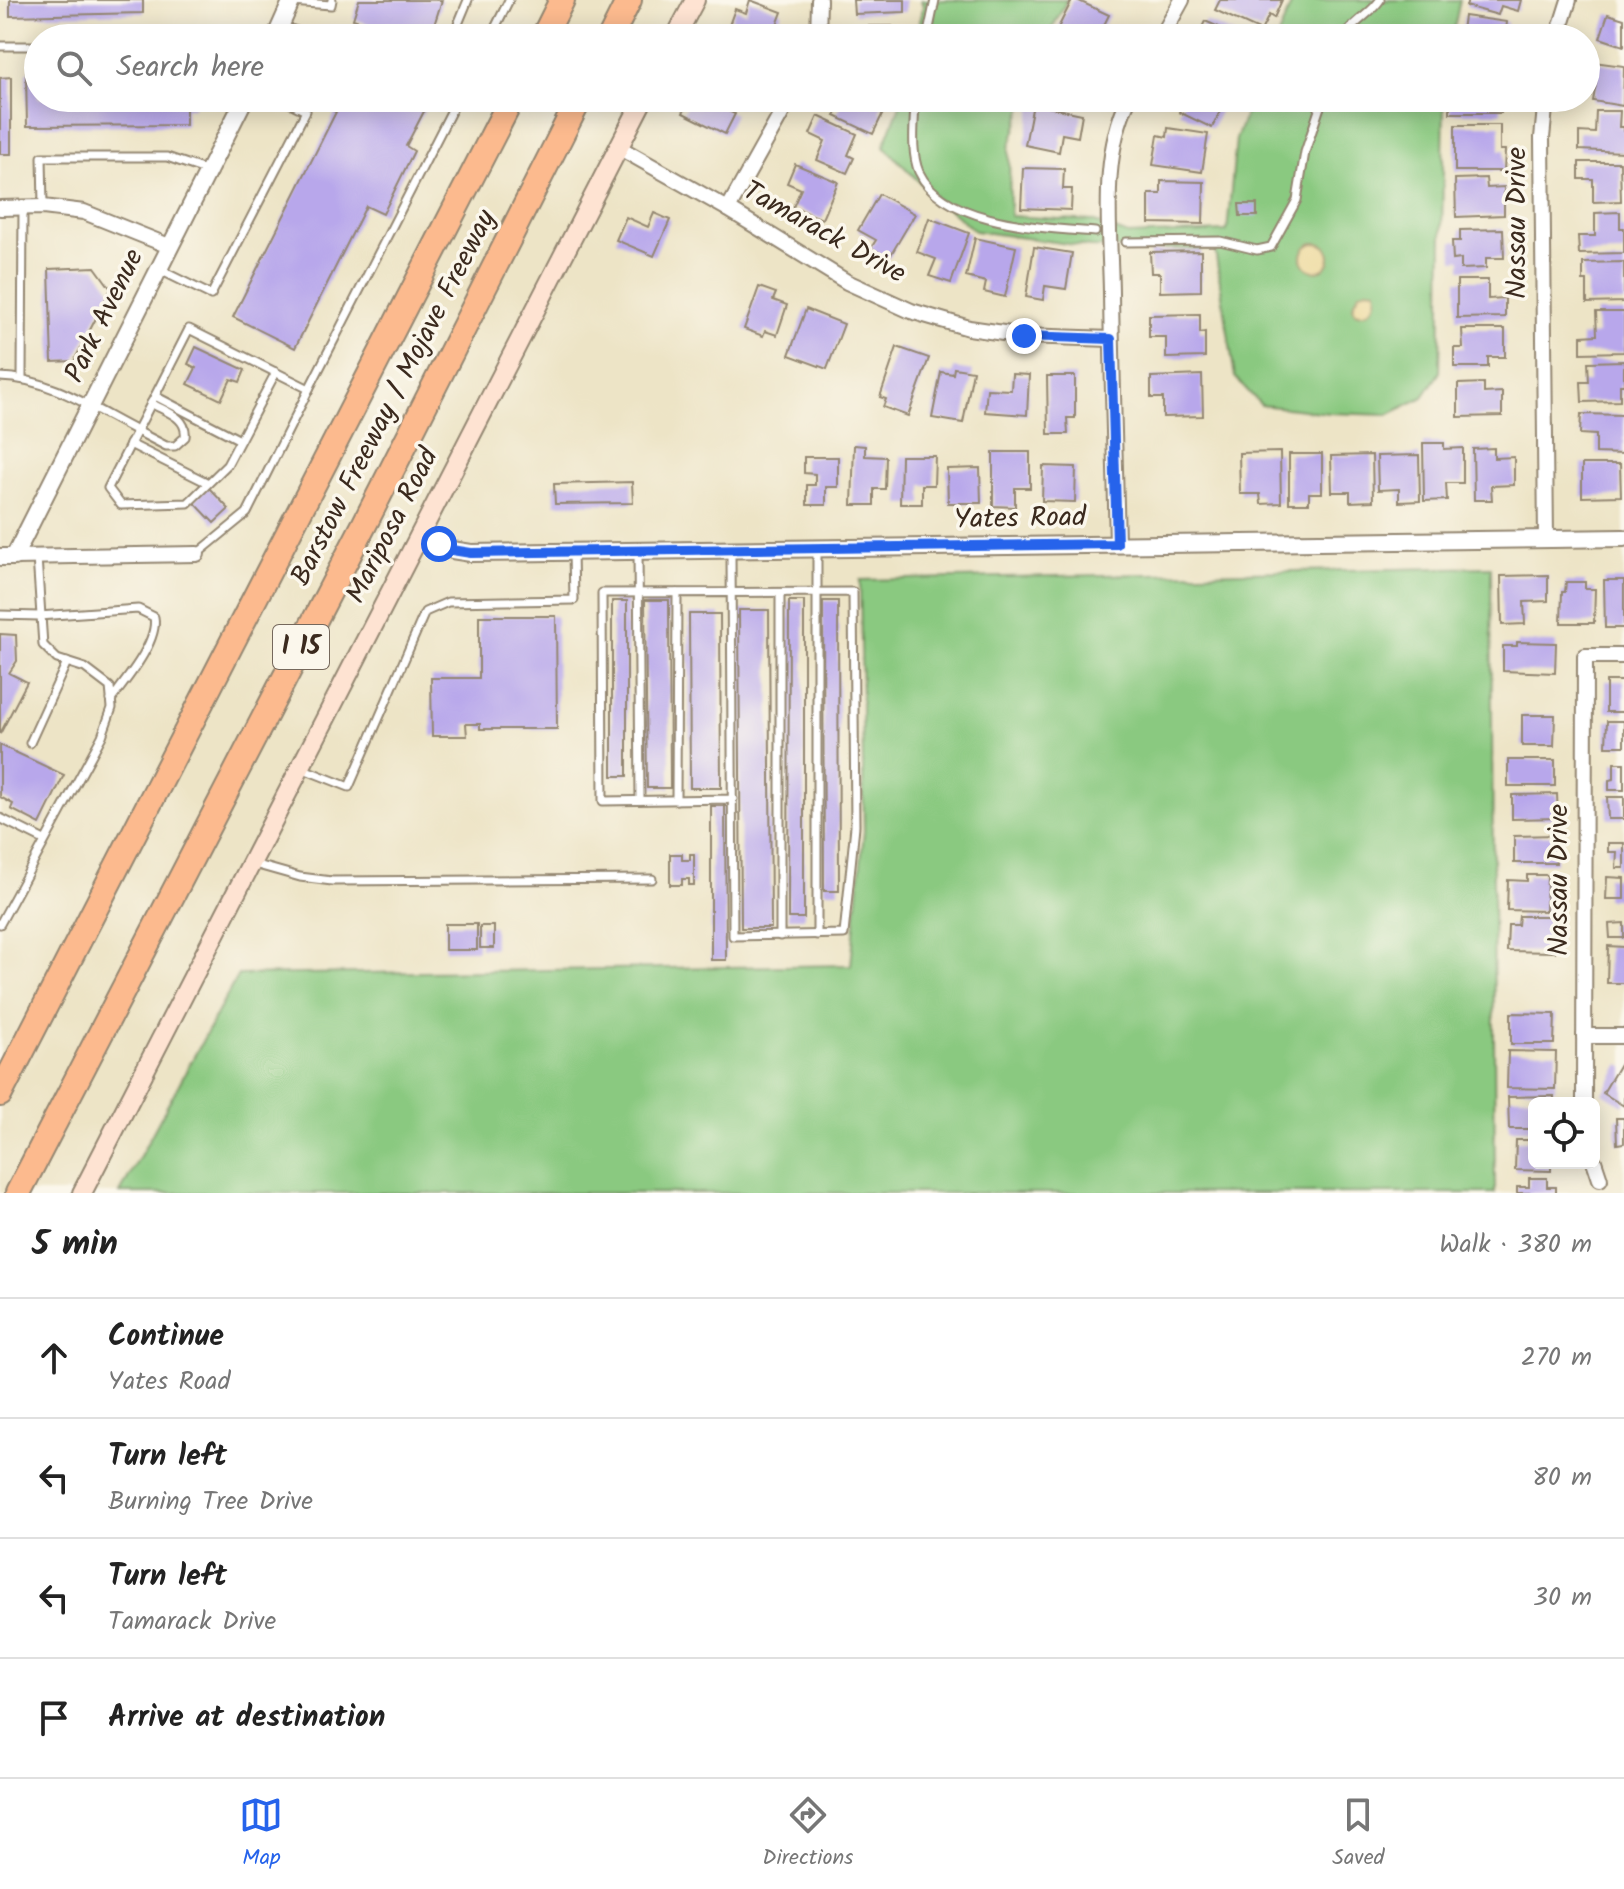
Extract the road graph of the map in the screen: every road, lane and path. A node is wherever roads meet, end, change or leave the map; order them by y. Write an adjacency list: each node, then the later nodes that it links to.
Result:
1 (332, 0): 12 (lane)
2 (468, 0): 14 (lane)
3 (509, 0): 15 (lane)
4 (562, 0): 16 (highway)
5 (629, 0): 17 (highway)
6 (695, 0): 18 (main road)
7 (819, 0): 19 (street)
8 (935, 0): 20 (lane)
9 (1182, 0): 21 (street)
10 (1380, 0): 22 (lane)
11 (1569, 0): 23 (street)
12 (292, 1): 13 (street)
13 (282, 24)
14 (458, 24)
15 (497, 24)
16 (550, 24)
17 (617, 24)
18 (682, 24)
19 (818, 24)
20 (930, 24)
21 (1169, 24)
22 (1354, 24)
23 (1561, 24)
24 (0, 46): 25 (lane)
25 (24, 46)
26 (238, 112): 38 (street, Park Avenue)
27 (305, 112): 46 (lane)
28 (451, 112): 51 (lane)
29 (505, 112): 93 (highway, Barstow Freeway / Mojave Freeway / I 15)
30 (573, 112): 97 (highway, Barstow Freeway / Mojave Freeway / I 15)
31 (637, 112): 37 (main road, Mariposa Road)
32 (782, 112): 42 (street)
33 (915, 112): 43 (lane)
34 (1122, 112): 47 (street)
35 (1318, 112): 44 (lane)
36 (1545, 112): 60 (street, Nassau Drive)
37 (618, 147): 42 (street, Tamarack Drive); 58 (main road, Mariposa Road)
38 (208, 171): 39 (lane); 45 (street, Park Avenue)
39 (43, 207): 41 (street); 45 (street)
40 (0, 208): 41 (street)
41 (23, 208): 50 (lane)
42 (728, 209): 47 (street, Tamarack Drive)
43 (1095, 232)
44 (1126, 242)
45 (169, 246): 46 (street, Park Avenue)
46 (158, 269): 53 (street, Park Avenue)
47 (1111, 339): 61 (street)
48 (276, 372): 51 (lane); 52 (lane); 55 (lane)
49 (0, 377): 50 (lane)
50 (22, 378): 53 (lane)
51 (309, 389): 66 (lane)
52 (153, 400): 54 (lane); 54 (lane); 55 (lane)
53 (89, 406): 54 (lane); 67 (street, Park Avenue)
54 (137, 431): 56 (lane)
55 (240, 440): 57 (lane)
56 (130, 444): 57 (lane); 57 (lane)
57 (208, 483)
58 (419, 535): 65 (street, Yates Road); 80 (main road, Mariposa Road)
59 (1624, 538): 60 (street, Yates Road)
60 (1546, 539): 61 (street, Yates Road)
61 (1117, 544): 62 (street, Yates Road)
62 (817, 548): 63 (street, Yates Road); 69 (lane)
63 (731, 549): 64 (street, Yates Road); 72 (lane)
64 (638, 551): 65 (street, Yates Road); 70 (lane)
65 (573, 552): 80 (lane)
66 (197, 554): 68 (street)
67 (7, 557): 68 (street)
68 (37, 557): 75 (lane)
69 (817, 592): 73 (lane); 89 (lane); 89 (lane)
70 (639, 593): 71 (lane); 82 (lane); 82 (lane)
71 (677, 593): 72 (lane); 83 (lane)
72 (731, 593): 73 (lane); 81 (lane)
73 (780, 593): 90 (lane)
74 (0, 615): 75 (lane)
75 (39, 616): 77 (lane); 78 (lane)
76 (1624, 656): 91 (street, Nassau Drive)
77 (67, 662): 78 (lane); 79 (lane)
78 (111, 700): 85 (lane)
79 (30, 743)
80 (301, 768): 86 (main road, Mariposa Road)
81 (733, 799): 83 (lane); 90 (lane)
82 (640, 800): 83 (lane)
83 (676, 800)
84 (0, 818): 85 (lane)
85 (44, 840): 88 (lane)
86 (252, 863): 87 (lane); 98 (main road, Mariposa Road)
87 (652, 879)
88 (0, 924)
89 (817, 935): 90 (lane)
90 (780, 936)
91 (1584, 1036): 92 (street); 94 (street, Nassau Drive)
92 (1624, 1036)
93 (0, 1094)
94 (1584, 1097)
95 (1597, 1169): 96 (street)
96 (1600, 1179)
97 (18, 1193)
98 (82, 1193)

